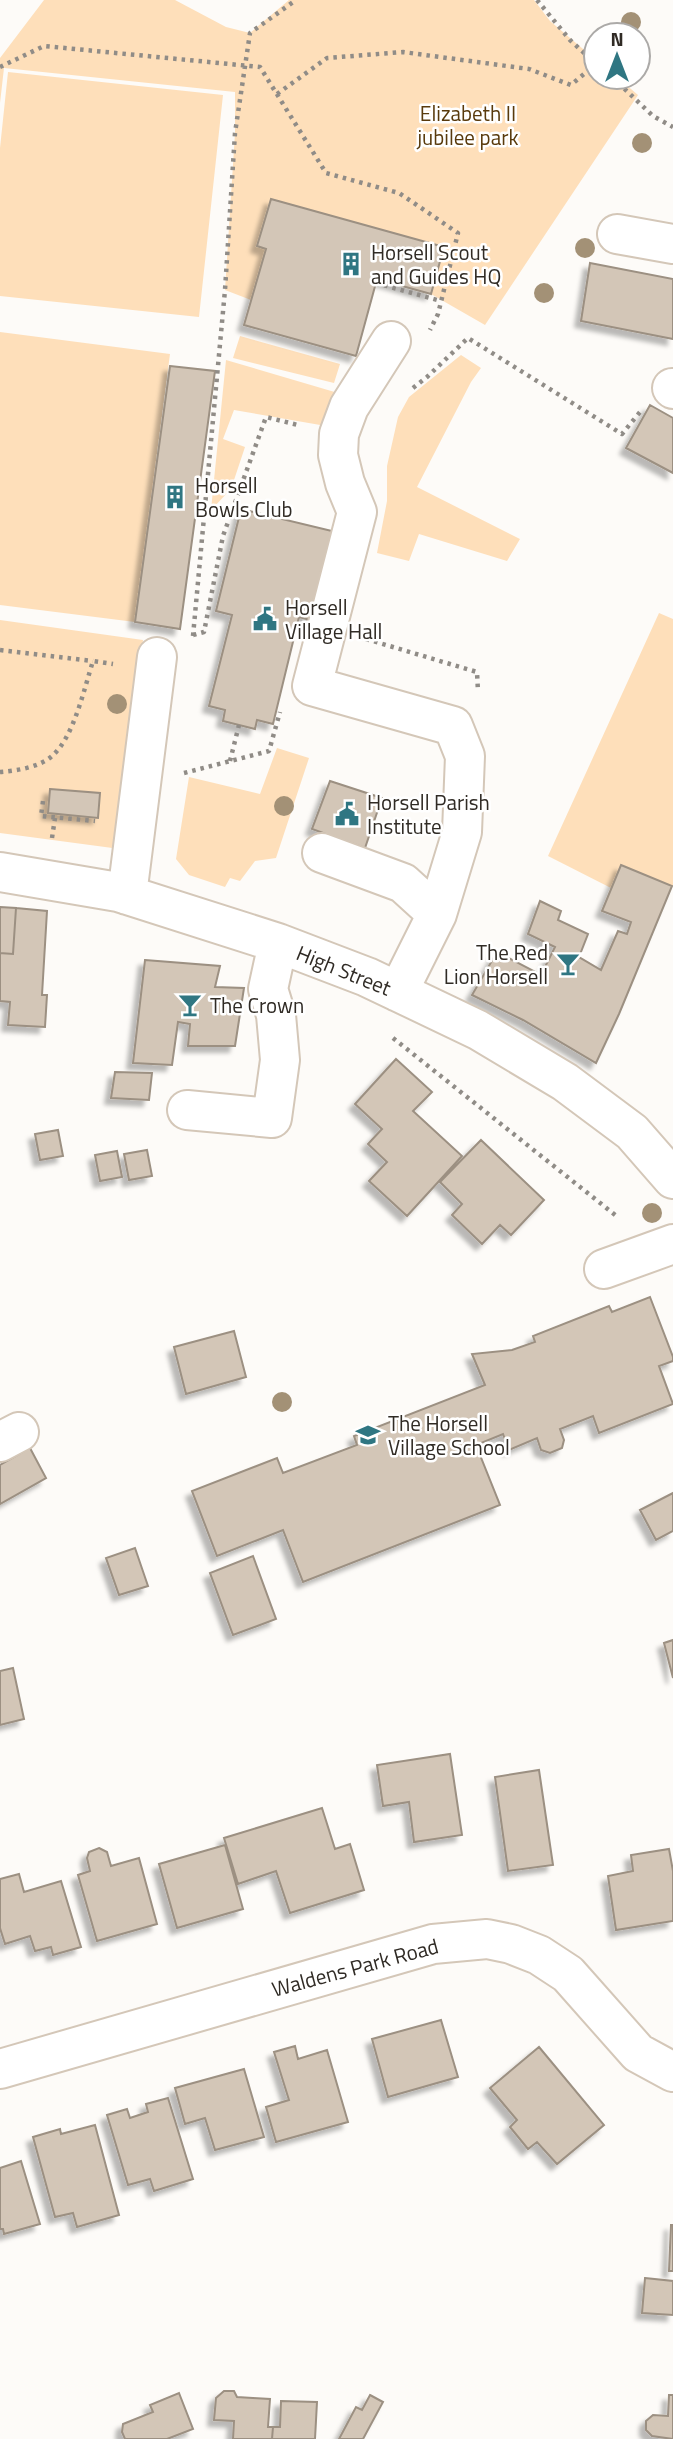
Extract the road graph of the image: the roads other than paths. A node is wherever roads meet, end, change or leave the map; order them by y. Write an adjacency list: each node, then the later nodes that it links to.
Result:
1 (617, 234): 2 (street)
2 (673, 244)
3 (409, 339): 8 (street)
4 (168, 658): 7 (street)
5 (322, 853): 8 (street)
6 (0, 872): 7 (street, High Street)
7 (127, 895): 9 (street, High Street)
8 (437, 914): 10 (street)
9 (278, 943): 10 (street, High Street); 11 (street)
10 (398, 992): 12 (street, High Street)
11 (187, 1110)
12 (666, 1155)
13 (666, 1246): 14 (street)
14 (604, 1269)
15 (0, 2069): 16 (street, Waldens Park Road)
16 (673, 2071)

